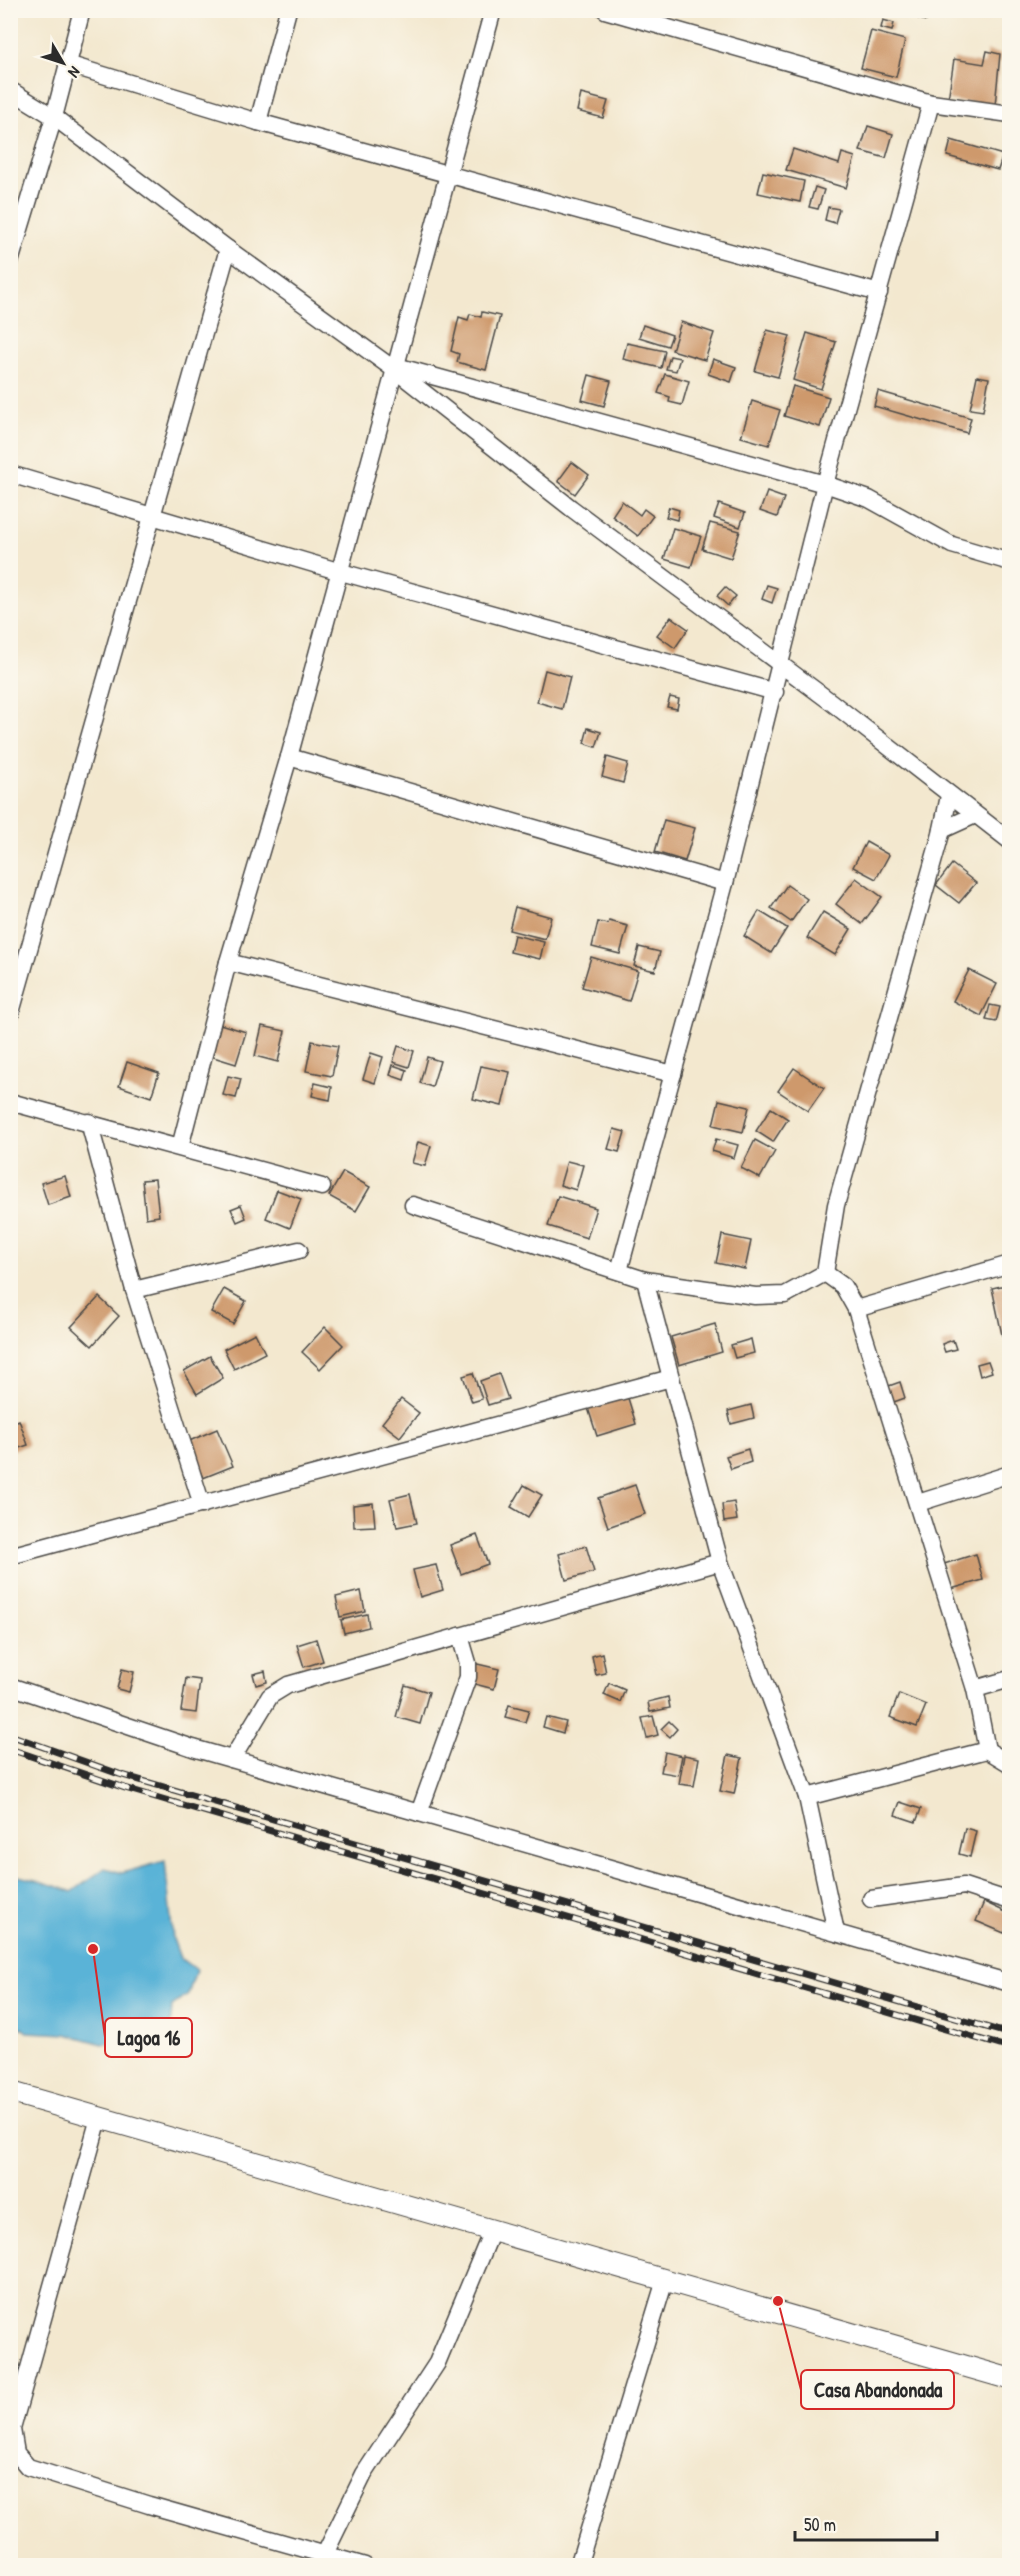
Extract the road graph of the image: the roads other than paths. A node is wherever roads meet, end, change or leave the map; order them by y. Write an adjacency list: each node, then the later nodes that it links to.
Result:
1 (82, 10): 5 (street)
2 (288, 10): 10 (street)
3 (493, 10): 11 (street)
4 (605, 10): 7 (street)
5 (67, 64): 9 (street); 10 (street)
6 (10, 90): 9 (street)
7 (931, 103): 8 (street); 14 (street)
8 (1010, 114)
9 (54, 117): 12 (street); 13 (street)
10 (258, 122): 11 (street)
11 (447, 173): 14 (street); 15 (street)
12 (228, 249): 15 (street); 18 (street)
13 (10, 262)
14 (879, 293): 17 (street)
15 (395, 368): 17 (street); 20 (street); 21 (street)
16 (10, 474): 18 (street)
17 (825, 484): 19 (street); 21 (street)
18 (151, 515): 20 (street); 30 (street)
19 (1010, 562)
20 (340, 572): 22 (street); 23 (street)
21 (781, 666): 22 (street); 24 (street)
22 (775, 692): 28 (street)
23 (289, 757): 28 (street); 29 (street)
24 (949, 796): 25 (street); 26 (street)
25 (975, 815): 26 (street); 27 (street)
26 (942, 830): 40 (street)
27 (1010, 841)
28 (725, 883): 31 (street)
29 (228, 962): 31 (street); 34 (street)
30 (10, 1016)
31 (673, 1074): 39 (street)
32 (10, 1102): 33 (street)
33 (89, 1122): 34 (street); 42 (street)
34 (180, 1147): 35 (street)
35 (322, 1187)
36 (413, 1205): 39 (street)
37 (299, 1250): 42 (street)
38 (1010, 1264): 43 (street)
39 (619, 1271): 41 (street)
40 (825, 1274): 41 (street); 43 (street)
41 (645, 1280): 44 (street)
42 (134, 1290): 47 (street)
43 (856, 1309): 46 (street)
44 (671, 1378): 47 (street); 49 (street)
45 (1010, 1474): 46 (street)
46 (918, 1503): 53 (street)
47 (202, 1506): 48 (street)
48 (10, 1556)
49 (720, 1562): 50 (street); 57 (street)
50 (460, 1636): 55 (street); 58 (street)
51 (1010, 1679): 53 (street)
52 (10, 1686): 55 (street)
53 (975, 1689): 54 (street)
54 (987, 1750): 56 (street); 57 (street)
55 (232, 1760): 58 (street)
56 (1010, 1764)
57 (807, 1797): 61 (street)
58 (419, 1813): 61 (street)
59 (871, 1899): 60 (street)
60 (1010, 1901)
61 (836, 1932): 62 (street)
62 (1010, 1983)
63 (10, 2092): 64 (street)
64 (99, 2118): 65 (street); 68 (street)
65 (492, 2230): 66 (street); 68 (street)
66 (665, 2280): 67 (street); 70 (street)
67 (1010, 2379)
68 (322, 2560): 69 (street)
69 (365, 2565)
70 (578, 2565)

